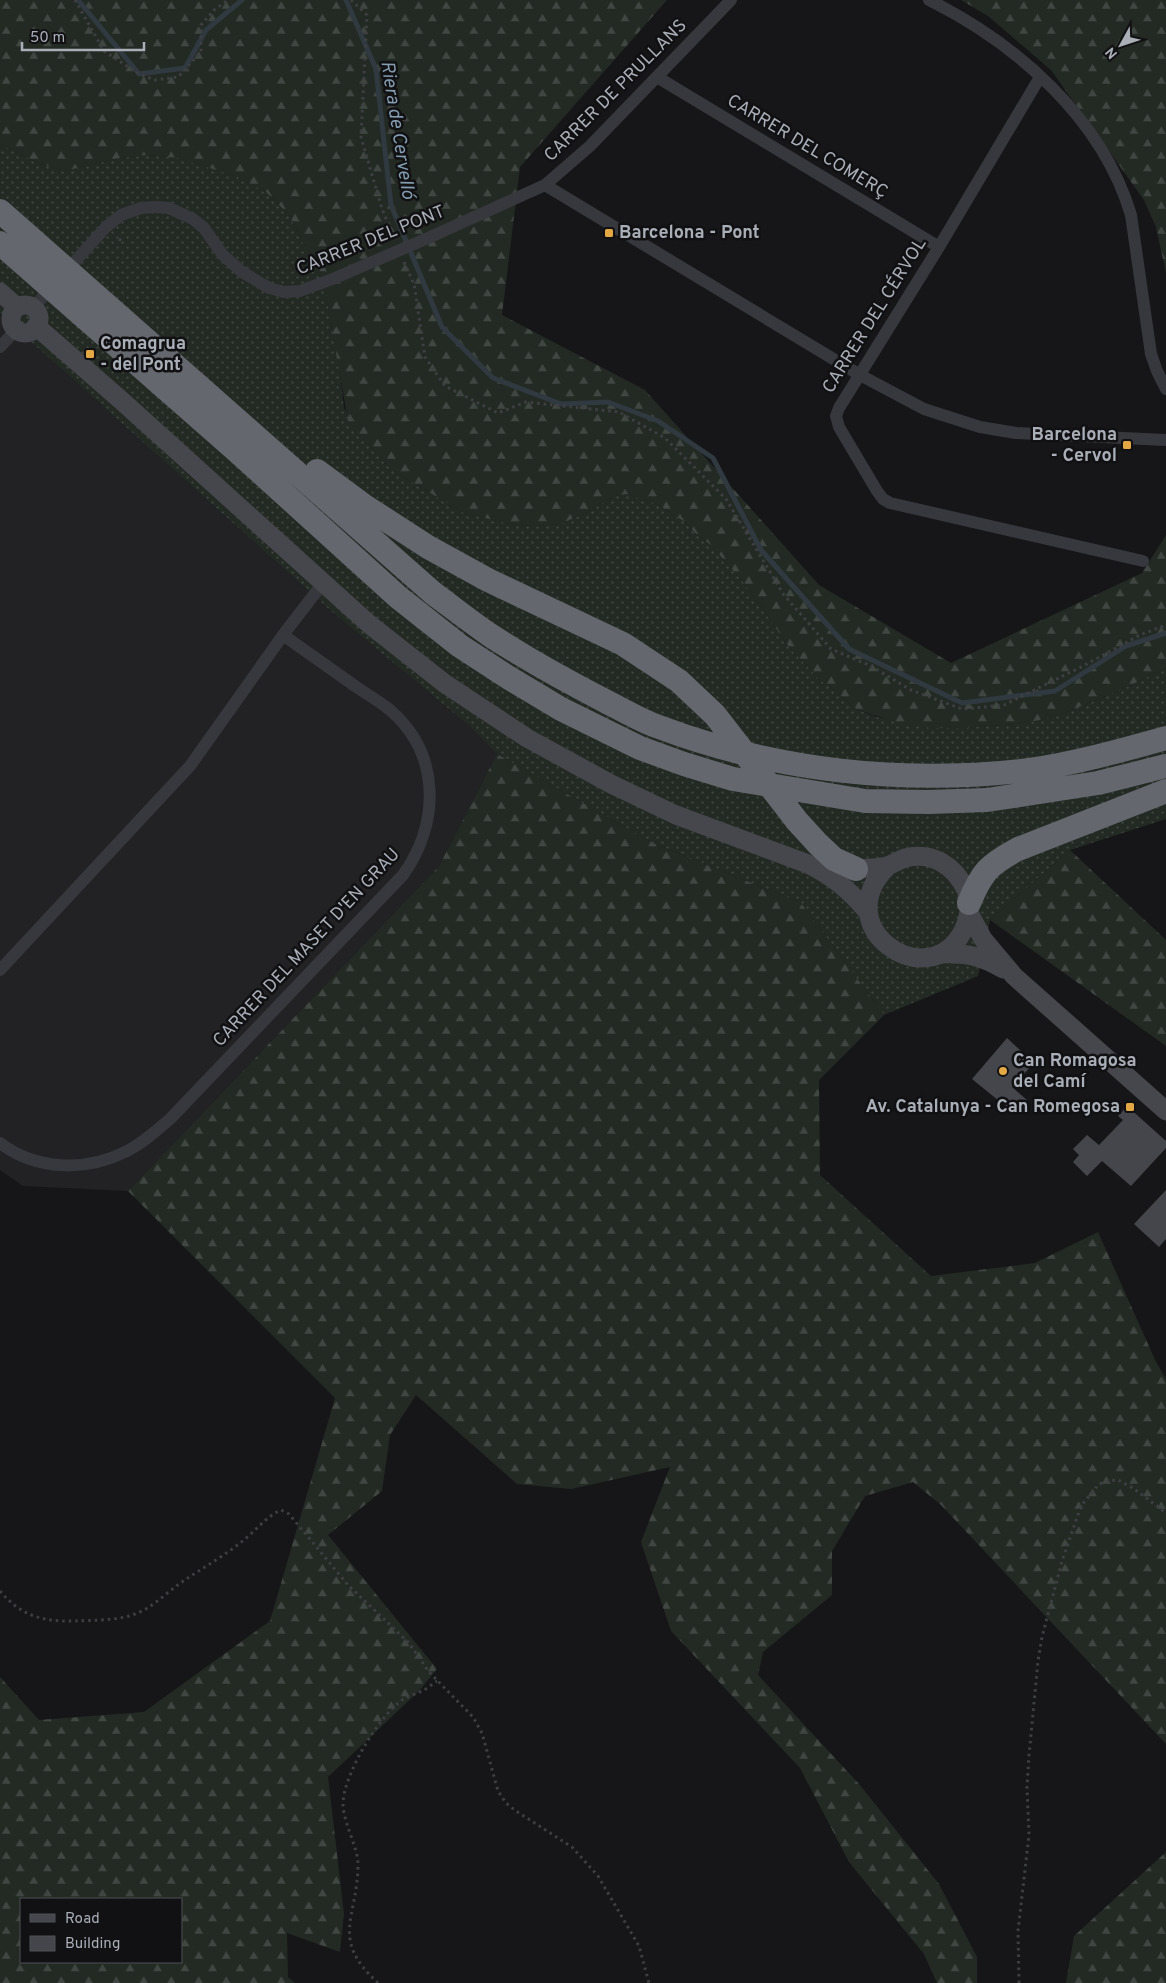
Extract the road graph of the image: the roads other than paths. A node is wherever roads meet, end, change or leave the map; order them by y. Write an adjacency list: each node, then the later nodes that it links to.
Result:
1 (731, 0): 3 (street, CARRER DE PRULLANS)
2 (929, 0): 4 (street)
3 (657, 77): 5 (street, CARRER DE PRULLANS); 8 (street, CARRER DEL COMERÇ)
4 (1040, 78): 8 (street, CARRER DEL CÉRVOL); 15 (street)
5 (545, 184): 10 (street, CARRER DEL PONT); 14 (street)
6 (0, 211): 16 (highway)
7 (0, 243): 22 (highway)
8 (939, 247): 14 (street, CARRER DEL CÉRVOL)
9 (0, 292): 10 (street)
10 (29, 306): 11 (street); 12 (street)
11 (36, 326): 12 (street); 19 (street)
12 (16, 330): 13 (street)
13 (0, 347)
14 (860, 375): 17 (street); 18 (street, CARRER DEL CÉRVOL)
15 (1166, 388)
16 (235, 419): 21 (highway); 26 (highway)
17 (1166, 440)
18 (1143, 561)
19 (323, 583): 20 (street); 24 (street)
20 (284, 635): 30 (street); 33 (street, CARRER DEL MASET D'EN GRAU)
21 (1166, 738)
22 (1166, 766)
23 (1166, 790): 27 (highway)
24 (808, 864): 26 (street); 28 (street)
25 (889, 865): 26 (street); 27 (street); 28 (street)
26 (856, 869)
27 (969, 908): 29 (street); 31 (street)
28 (868, 912): 29 (street)
29 (938, 954): 31 (street)
30 (0, 970)
31 (1014, 976): 32 (street)
32 (1166, 1110)
33 (0, 1143)

